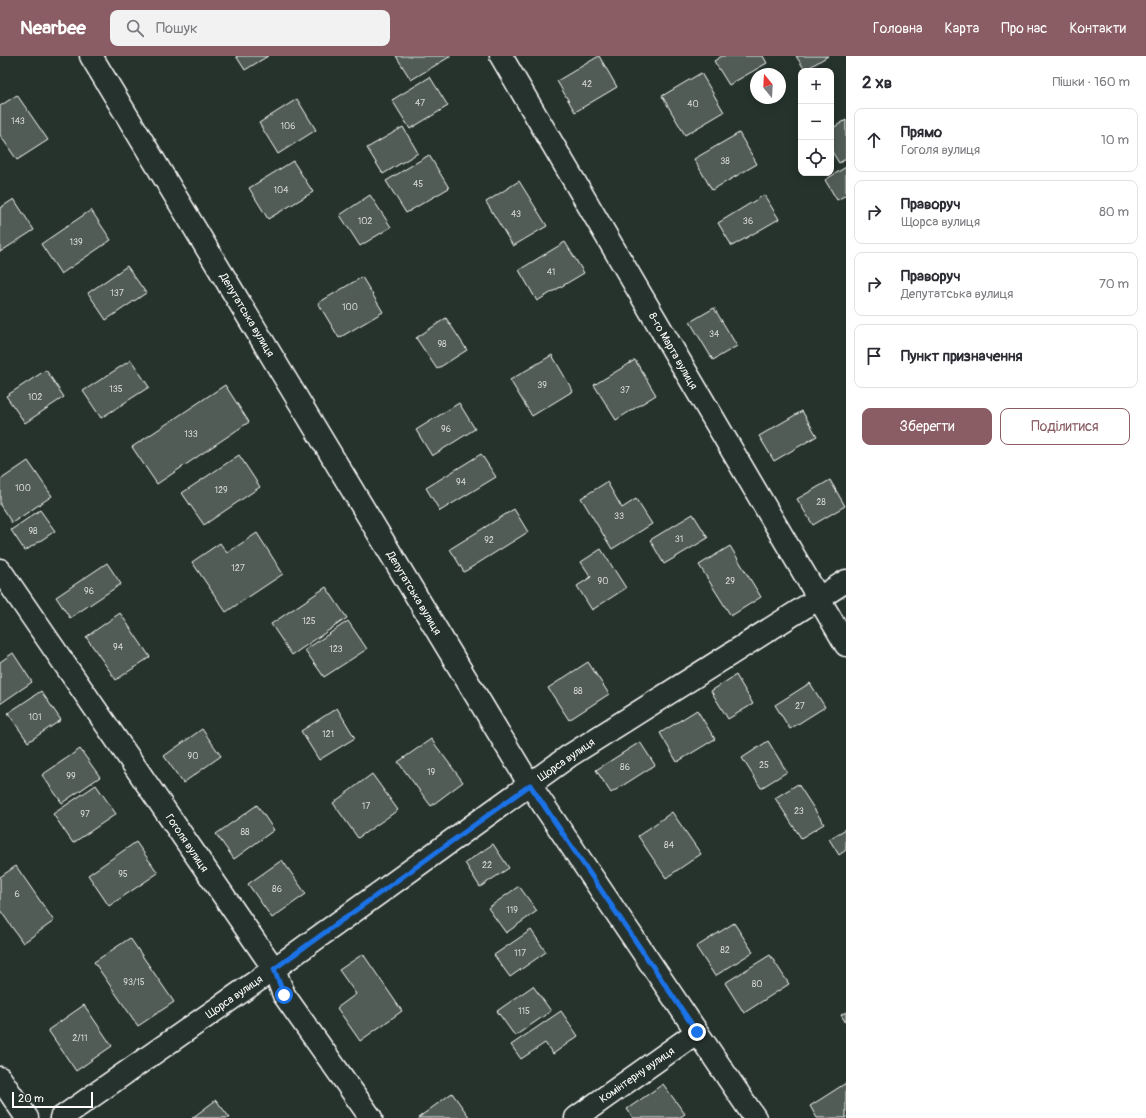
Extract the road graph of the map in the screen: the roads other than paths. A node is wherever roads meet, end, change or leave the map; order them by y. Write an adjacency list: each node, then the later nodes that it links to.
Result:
1 (91, 56): 7 (street, Депутатська вулиця)
2 (501, 56): 5 (street, 8-го Марта вулиця)
3 (0, 570): 8 (street, Гоголя вулиця)
4 (846, 581): 5 (street, Щорса вулиця)
5 (818, 598): 6 (street, 8-го Марта вулиця); 7 (street, Щорса вулиця)
6 (846, 645)
7 (530, 785): 8 (street, Щорса вулиця); 9 (street, Депутатська вулиця)
8 (274, 969): 12 (street, Щорса вулиця); 13 (street, Гоголя вулиця)
9 (697, 1032): 14 (street, Комінтерну вулиця); 15 (street, Депутатська вулиця)
10 (0, 1078): 11 (street)
11 (27, 1118)
12 (61, 1118)
13 (371, 1118)
14 (576, 1118)
15 (755, 1118)

